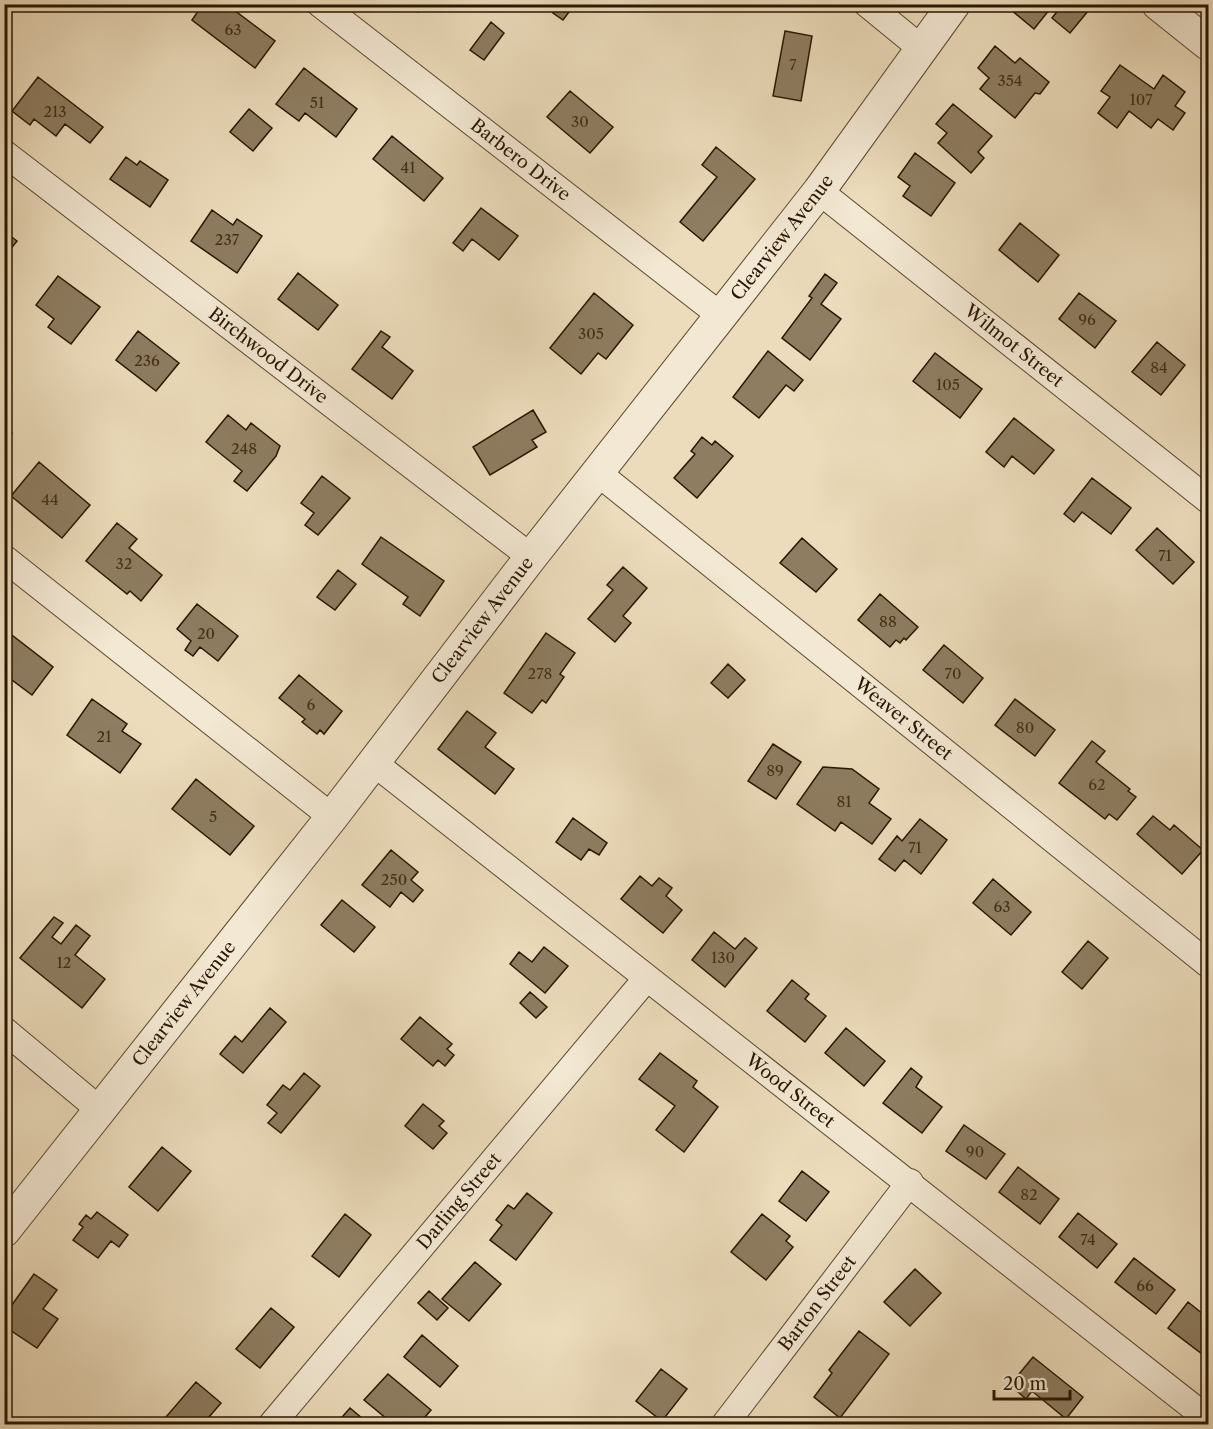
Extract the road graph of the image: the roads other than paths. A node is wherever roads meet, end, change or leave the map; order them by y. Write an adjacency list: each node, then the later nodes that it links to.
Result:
1 (320, 4): 9 (street, Barbero Drive)
2 (867, 4): 6 (street)
3 (954, 4): 6 (street, Clearview Avenue)
4 (1158, 4): 5 (street)
5 (1209, 44)
6 (922, 49): 8 (street, Clearview Avenue)
7 (4, 153): 13 (street, Birchwood Drive)
8 (819, 191): 9 (street, Clearview Avenue); 11 (street, Wilmot Street)
9 (720, 315): 10 (street, Clearview Avenue)
10 (598, 473): 13 (street, Clearview Avenue); 16 (street, Weaver Street)
11 (1209, 500)
12 (4, 558): 15 (street)
13 (531, 558): 14 (street, Clearview Avenue)
14 (374, 762): 15 (street, Clearview Avenue); 17 (street, Wood Street)
15 (332, 817): 19 (street, Clearview Avenue)
16 (1209, 964)
17 (646, 979): 20 (street, Wood Street); 23 (street, Darling Street)
18 (4, 1030): 19 (street)
19 (100, 1110): 21 (street, Clearview Avenue)
20 (910, 1182): 22 (street, Wood Street); 24 (street, Barton Street)
21 (4, 1231)
22 (1209, 1419)
23 (272, 1425)
24 (725, 1425)

